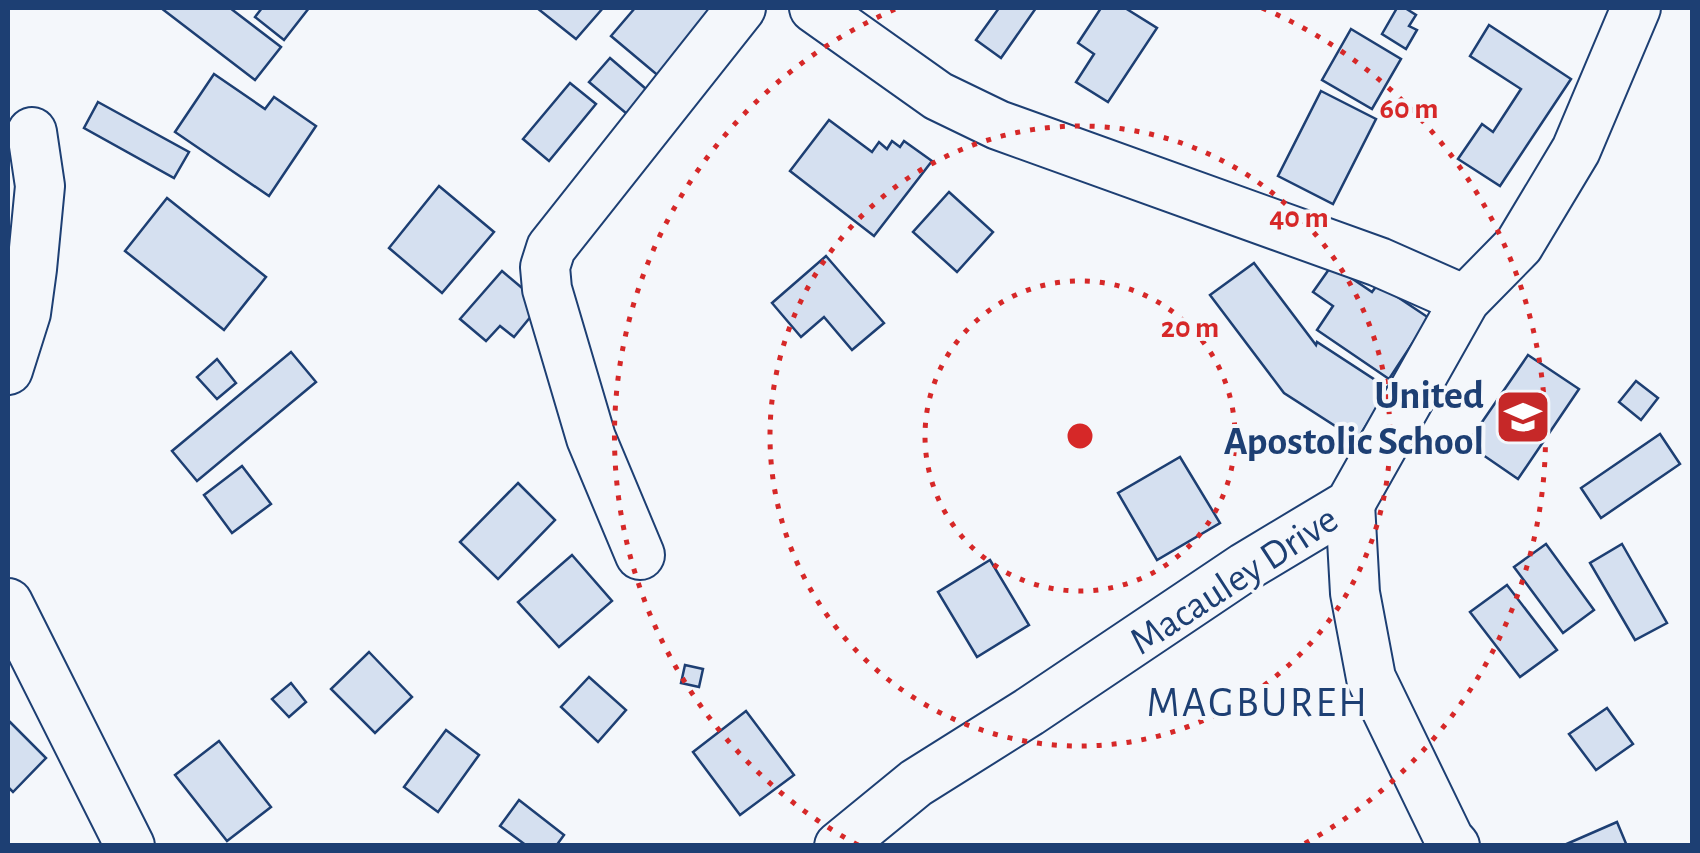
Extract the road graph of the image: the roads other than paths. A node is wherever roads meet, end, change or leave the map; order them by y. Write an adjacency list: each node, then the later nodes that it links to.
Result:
1 (741, 8): 8 (street)
2 (814, 8): 5 (street)
3 (1636, 8): 5 (street, Macauley Drive)
4 (32, 132): 6 (street)
5 (1465, 300): 7 (street, Macauley Drive)
6 (8, 370)
7 (1350, 504): 10 (street); 12 (street, Macauley Drive)
8 (640, 555)
9 (8, 602): 11 (street)
10 (1444, 843)
11 (130, 846)
12 (840, 846)

